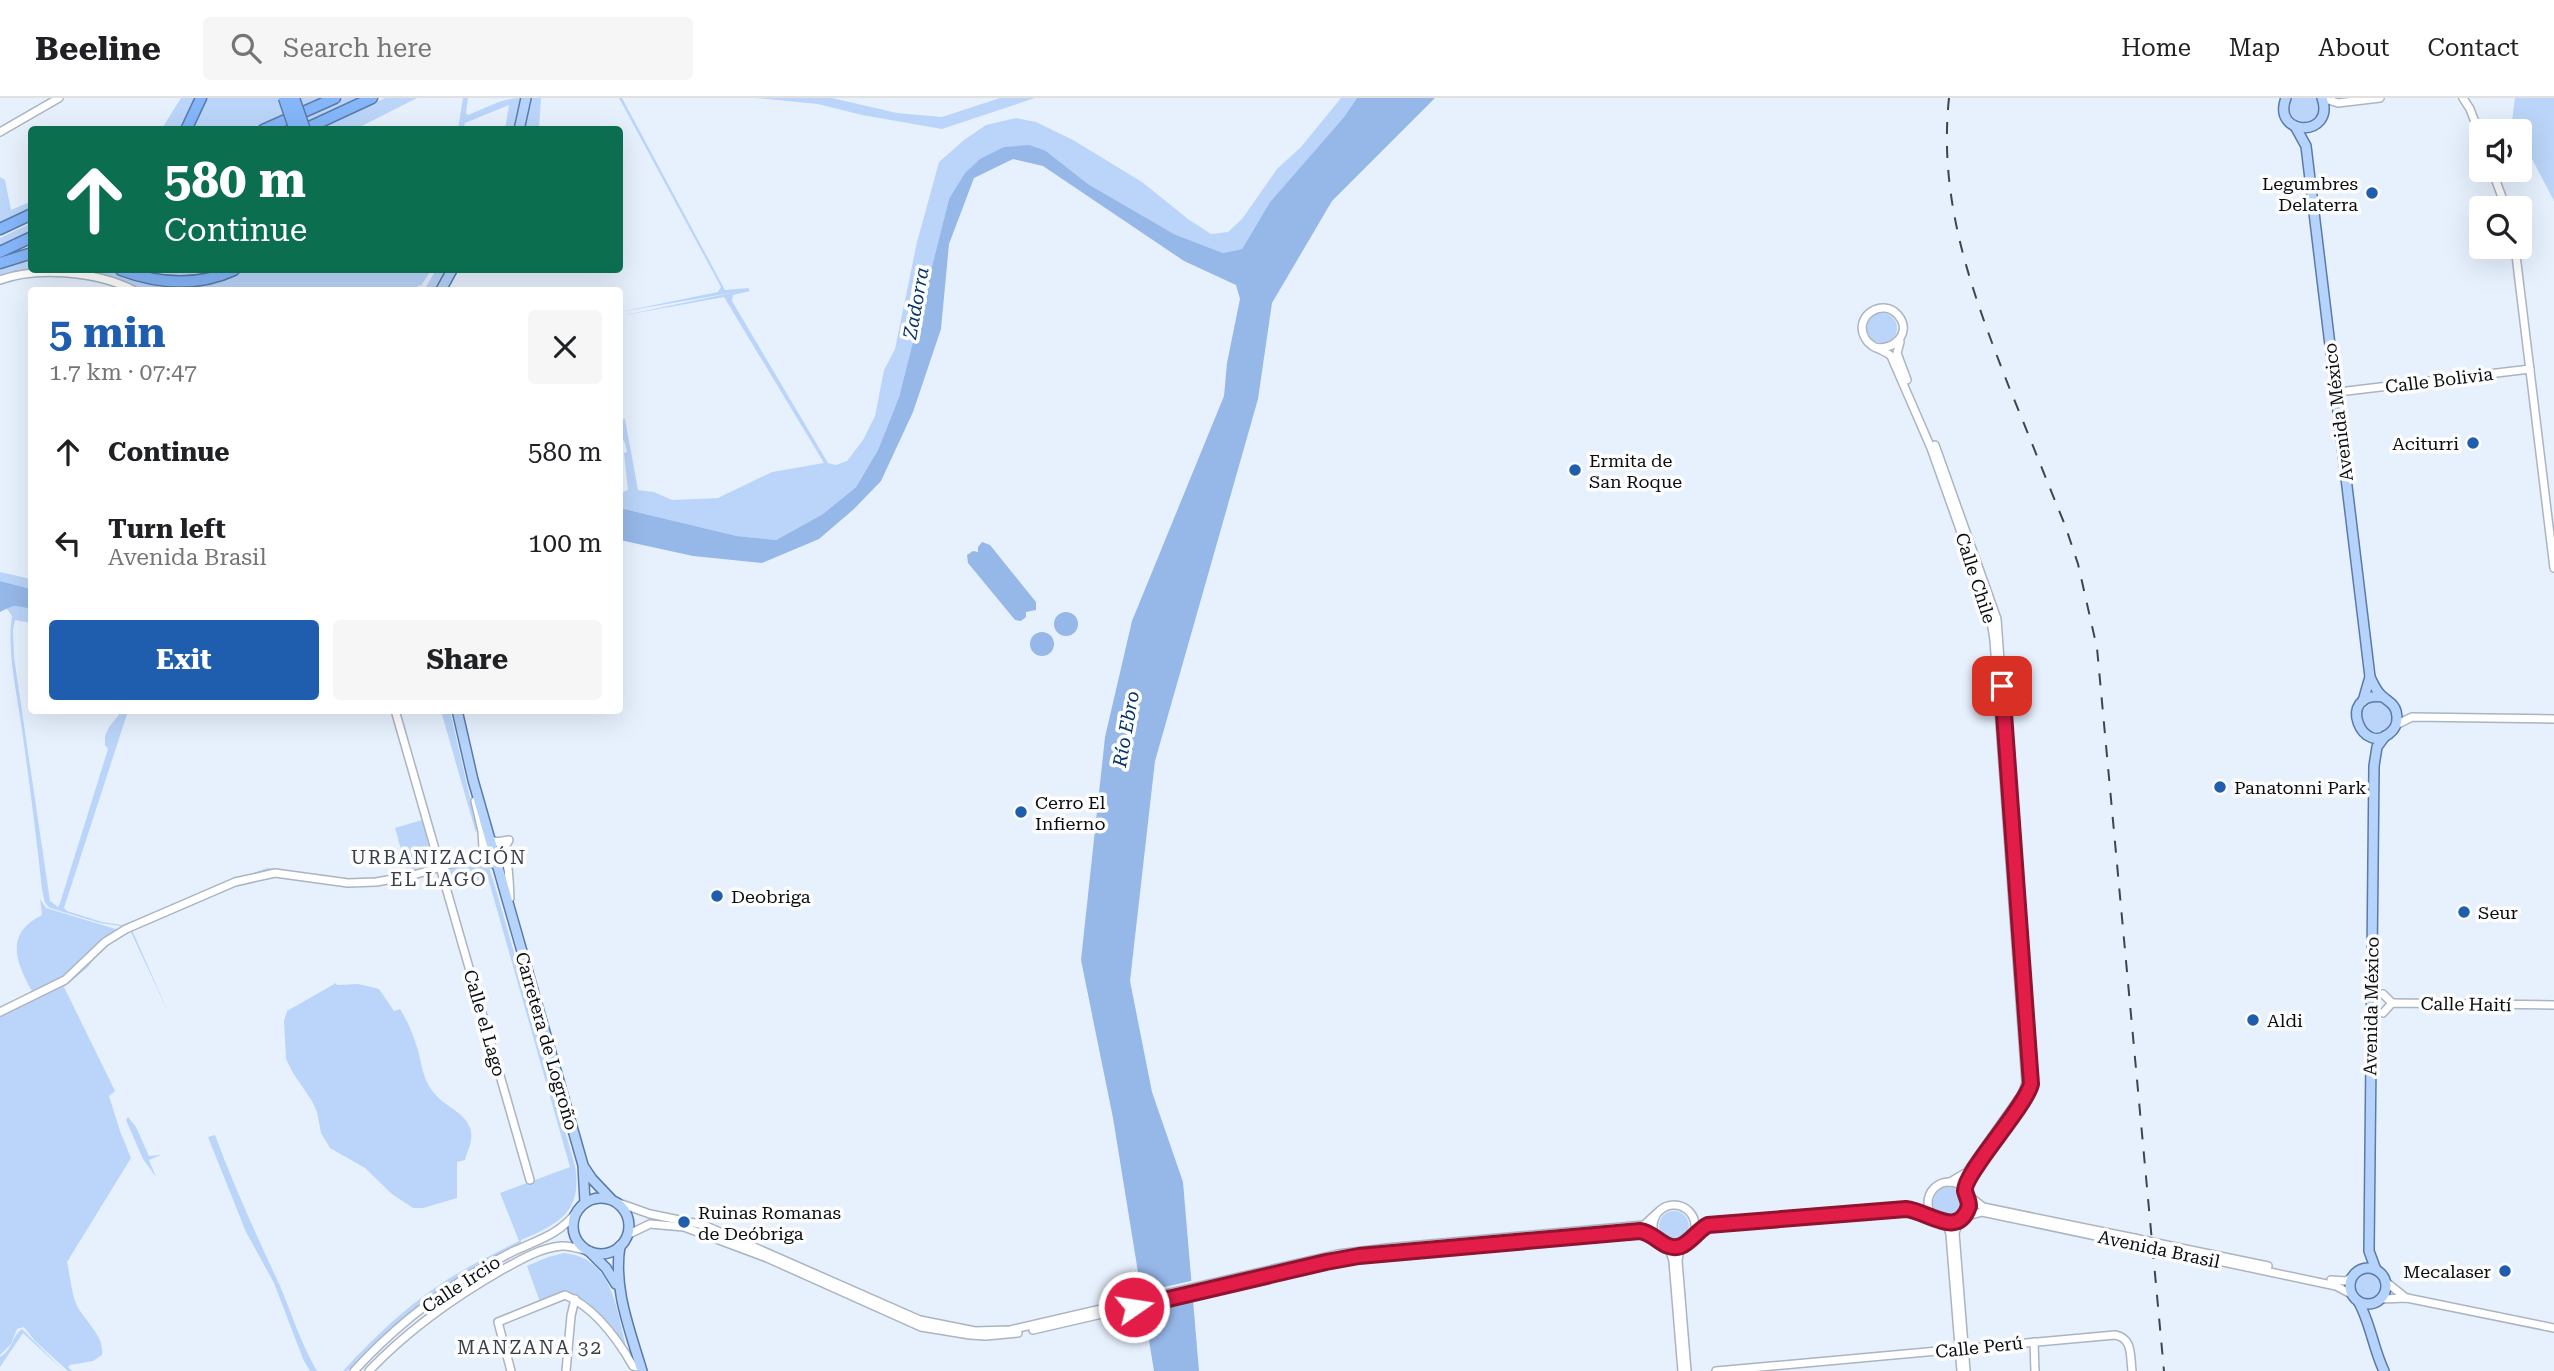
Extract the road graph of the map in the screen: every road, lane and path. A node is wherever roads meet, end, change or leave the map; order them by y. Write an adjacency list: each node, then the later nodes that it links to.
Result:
1 (59, 98): 23 (street)
2 (201, 98): 15 (highway)
3 (284, 98): 17 (highway, bridge)
4 (294, 98): 18 (highway, bridge)
5 (335, 98): 16 (highway)
6 (372, 98): 19 (highway)
7 (526, 98): 20 (main road)
8 (2286, 98): 21 (main road, Avenida México)
9 (2322, 98): 12 (street); 13 (main road)
10 (2380, 98): 12 (street)
11 (2463, 98): 14 (street)
12 (2339, 103): 13 (street)
13 (2324, 112): 22 (main road)
14 (2474, 119)
15 (188, 126)
16 (272, 126)
17 (294, 126)
18 (303, 126)
19 (312, 126)
20 (520, 126)
21 (2295, 126): 22 (main road); 24 (main road, Avenida México)
22 (2312, 127): 24 (main road, Avenida México)
23 (0, 132)
24 (2306, 146): 45 (main road, Avenida México)
25 (28, 216): 27 (highway)
26 (28, 221): 28 (highway)
27 (0, 229)
28 (0, 234)
29 (28, 239): 30 (highway)
30 (0, 252)
31 (28, 254): 33 (highway)
32 (2516, 259): 42 (street)
33 (0, 263)
34 (28, 272): 38 (street)
35 (61, 273): 39 (street)
36 (131, 273): 37 (highway)
37 (226, 273)
38 (0, 280)
39 (125, 287)
40 (1901, 337): 41 (street); 41 (street); 72 (street, Calle Chile)
41 (1874, 347): 71 (street, Calle Chile)
42 (2530, 369): 43 (street, Calle Bolivia); 44 (street)
43 (2347, 391)
44 (2554, 568)
45 (2370, 677): 46 (main road, Avenida México); 47 (main road, Avenida México)
46 (2383, 697): 47 (main road); 48 (main road)
47 (2363, 701): 54 (main road)
48 (2395, 708): 51 (street); 53 (main road)
49 (396, 714): 62 (street, Calle el Lago)
50 (458, 714): 57 (main road, Carretera de Logroño)
51 (2412, 717): 52 (street); 53 (street)
52 (2554, 719)
53 (2396, 725): 55 (main road)
54 (2366, 735): 55 (main road); 56 (main road, Avenida México)
55 (2385, 736): 56 (main road, Avenida México)
56 (2374, 760): 93 (main road, Avenida México)
57 (490, 844): 58 (street); 59 (street); 60 (street, Carretera de Logroño); 61 (main road, Carretera de Logroño)
58 (504, 851): 61 (street); 63 (street, Carretera de Logroño)
59 (476, 857): 60 (street); 62 (street)
60 (485, 860): 61 (street)
61 (496, 863): 63 (main road, Carretera de Logroño)
62 (440, 867): 67 (street); 70 (street, Calle el Lago)
63 (512, 916): 69 (main road, Carretera de Logroño)
64 (2383, 994): 65 (street)
65 (2392, 1003): 66 (street, Calle Haití); 68 (street)
66 (2554, 1005)
67 (0, 1012)
68 (2383, 1013)
69 (583, 1166): 74 (main road, Carretera de Logroño); 75 (main road, Carretera de Logroño)
70 (530, 1180)
71 (1950, 1182): 72 (street); 73 (street)
72 (1966, 1192): 81 (street); 87 (street, Avenida Brasil)
73 (1929, 1195): 76 (street); 80 (street)
74 (614, 1201): 75 (main road); 85 (main road); 94 (street)
75 (584, 1203): 77 (main road)
76 (1906, 1209): 80 (street); 83 (street)
77 (577, 1211): 92 (main road); 108 (street, Calle Ircio)
78 (1657, 1213): 79 (street); 84 (street); 88 (street)
79 (1692, 1216): 83 (street); 86 (street)
80 (1933, 1216): 82 (street)
81 (1961, 1219): 82 (street); 87 (street, Avenida Brasil); 106 (street)
82 (1941, 1222): 106 (street)
83 (1708, 1225): 86 (street)
84 (1603, 1232): 88 (street); 94 (street)
85 (627, 1235): 90 (main road); 94 (street)
86 (1692, 1237): 89 (street)
87 (2134, 1241): 91 (street, Avenida Brasil, bridge)
88 (1661, 1242): 89 (street); 112 (street)
89 (1683, 1245): 113 (street)
90 (620, 1246): 92 (main road); 98 (main road)
91 (2171, 1248): 96 (street, Avenida Brasil); 99 (street, Avenida Brasil)
92 (588, 1251): 98 (main road); 109 (street, Calle Ircio)
93 (2369, 1251): 95 (main road, Avenida México); 96 (main road, Avenida México)
94 (767, 1256)
95 (2376, 1270): 96 (main road); 97 (main road)
96 (2356, 1273): 99 (main road)
97 (2386, 1282): 100 (street); 102 (main road)
98 (619, 1289): 107 (main road)
99 (2355, 1298): 102 (main road); 103 (main road)
100 (2407, 1298): 102 (street); 104 (street)
101 (575, 1299): 107 (street); 110 (street); 111 (street)
102 (2380, 1300): 103 (main road)
103 (2367, 1318): 118 (main road)
104 (2554, 1328)
105 (2034, 1342): 106 (street, Calle Perú); 116 (street); 117 (street, Calle Perú)
106 (1963, 1349): 114 (street, Calle Perú); 115 (street)
107 (641, 1369)
108 (354, 1371)
109 (369, 1371)
110 (511, 1371)
111 (566, 1371)
112 (1682, 1371)
113 (1687, 1371)
114 (1716, 1371)
115 (1963, 1371)
116 (2035, 1371)
117 (2132, 1371)
118 (2384, 1371)

